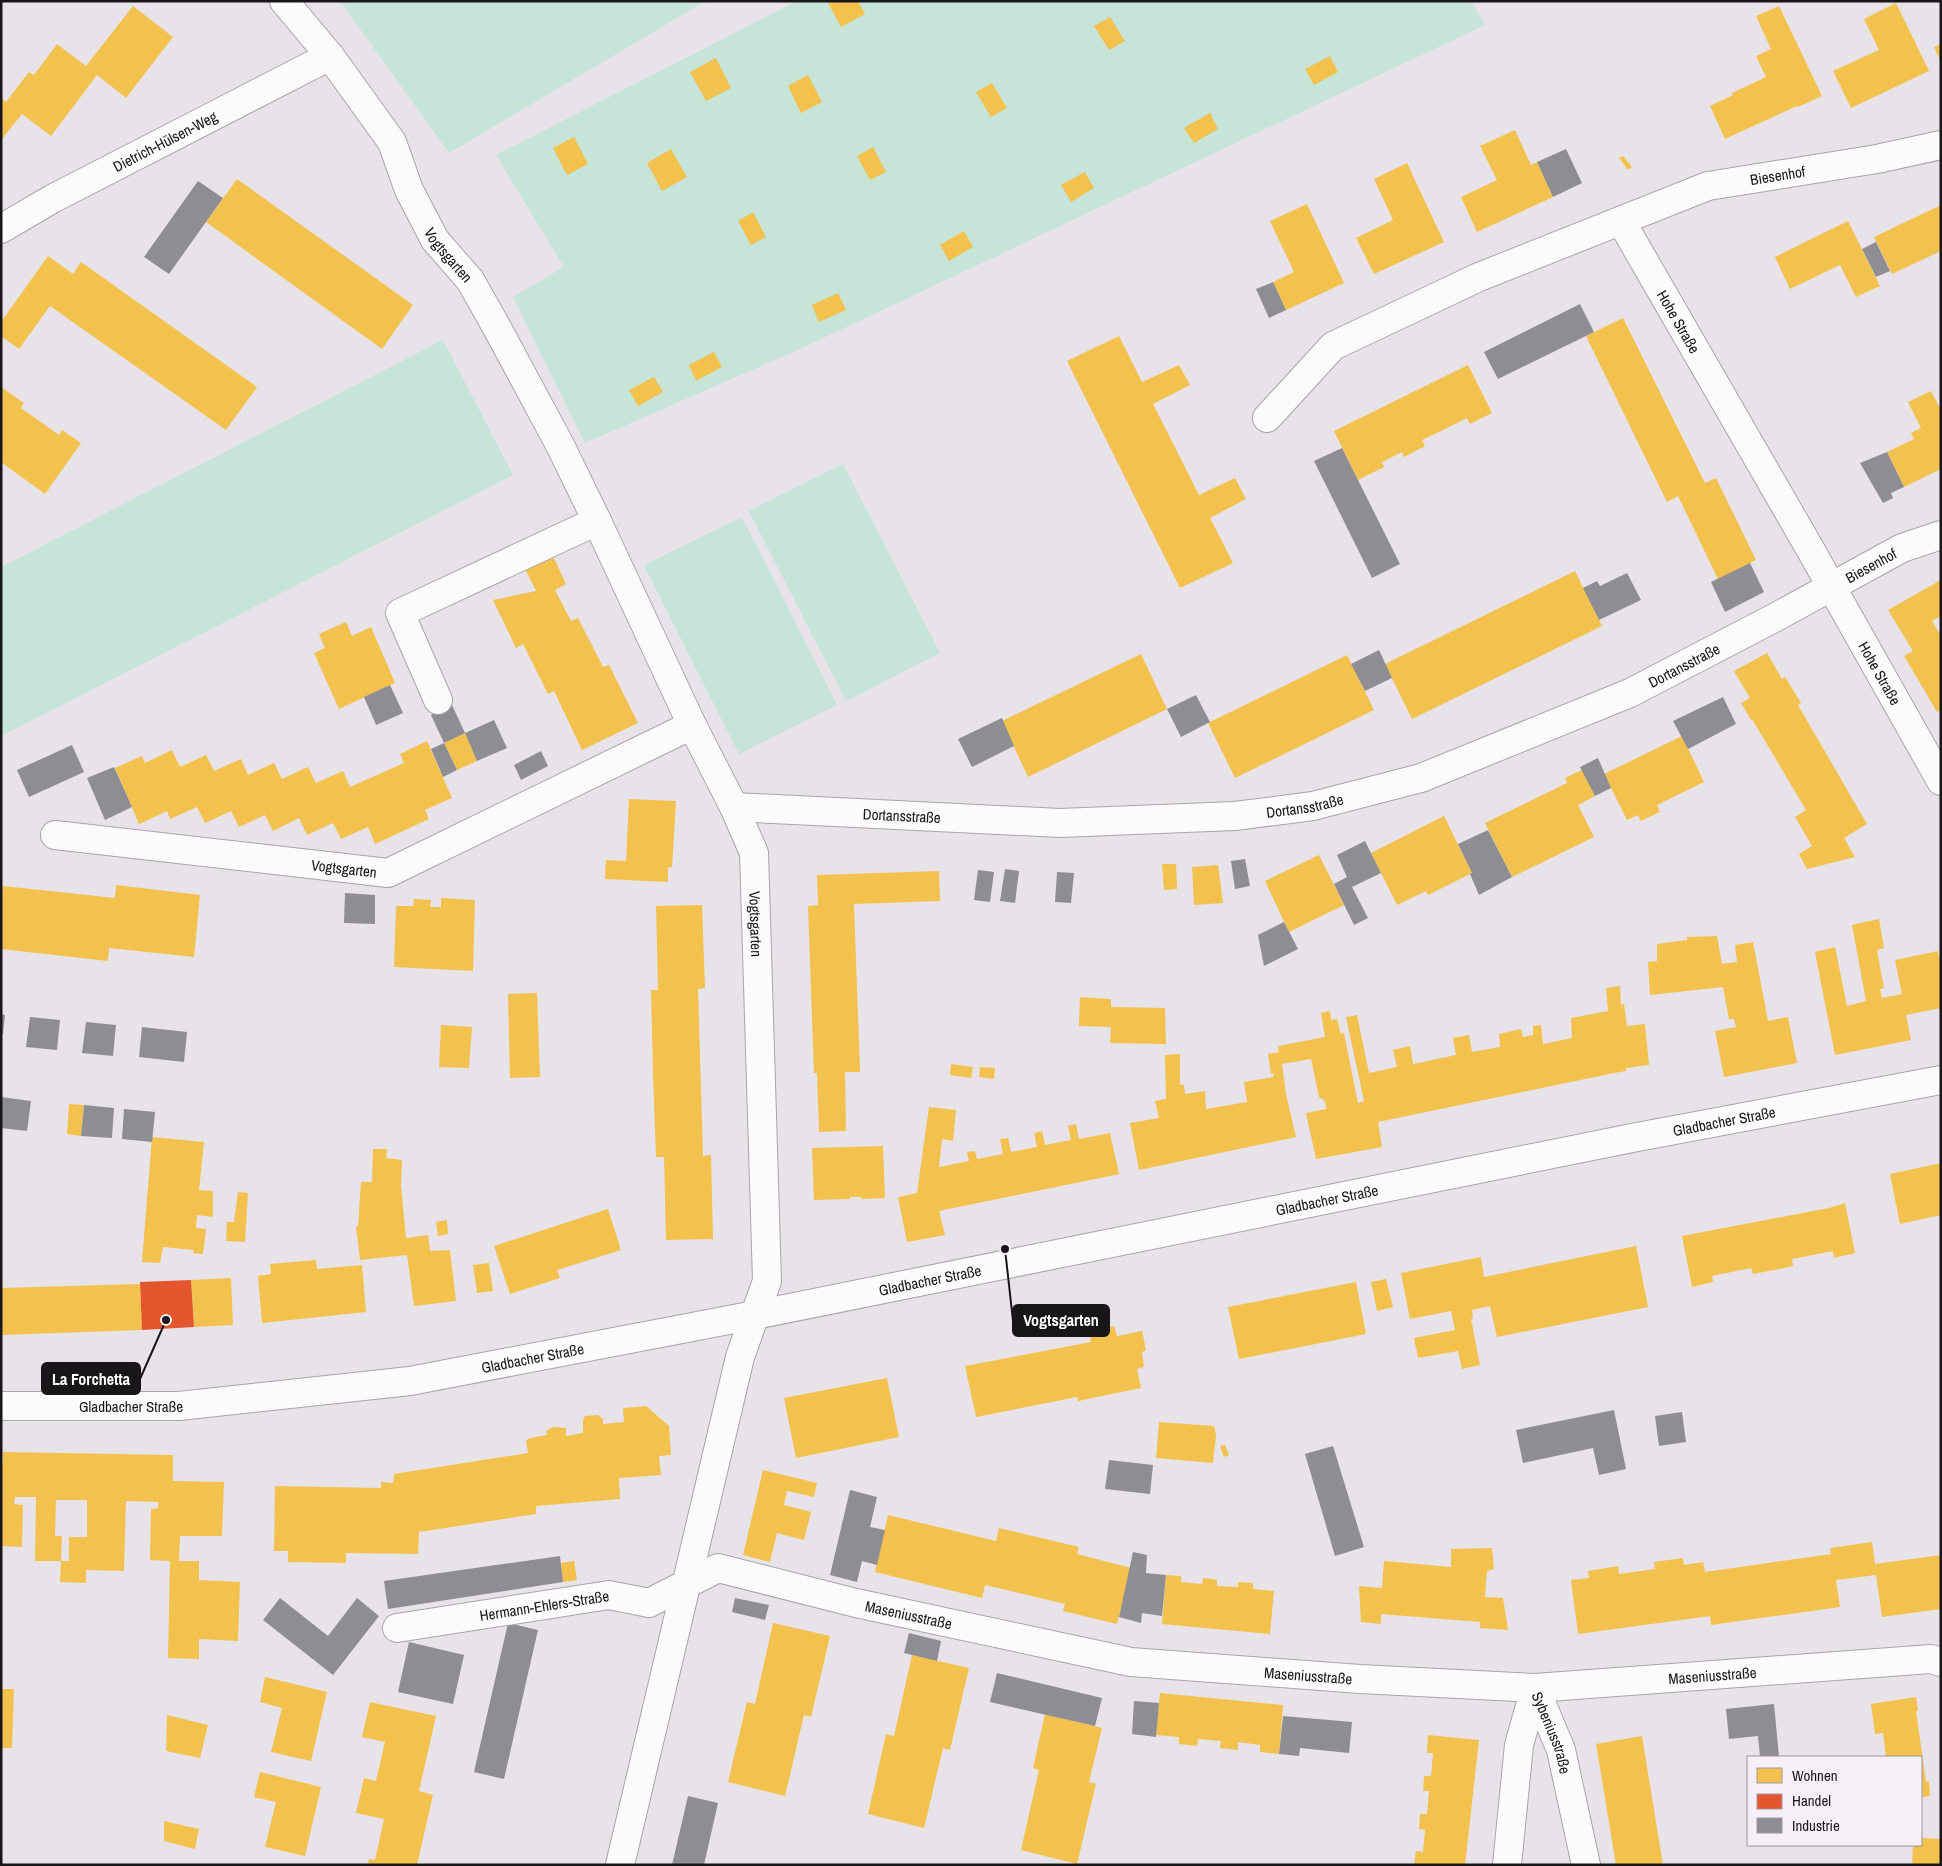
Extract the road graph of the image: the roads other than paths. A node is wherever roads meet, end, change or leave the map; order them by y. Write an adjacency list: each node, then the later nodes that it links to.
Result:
1 (284, 1): 2 (street, Vogtsgarten)
2 (330, 56): 5 (street, Dietrich-Hülsen-Weg); 7 (street, Vogtsgarten)
3 (1941, 145): 4 (street, Biesenhof)
4 (1621, 221): 6 (street); 9 (street, Hohe Straße)
5 (1, 229)
6 (1267, 418)
7 (597, 521): 10 (street); 11 (street, Vogtsgarten)
8 (1941, 536): 9 (street, Biesenhof)
9 (1830, 587): 12 (street, Hohe Straße); 13 (street, Dortansstraße)
10 (438, 700)
11 (692, 725): 13 (street, Vogtsgarten); 14 (street, Vogtsgarten)
12 (1941, 781)
13 (734, 807): 16 (street, Vogtsgarten)
14 (55, 835)
15 (1941, 1080): 16 (street, Gladbacher Straße)
16 (755, 1315): 17 (street, Gladbacher Straße); 18 (street)
17 (1, 1406)
18 (687, 1584): 19 (street, Hermann-Ehlers-Straße); 21 (street, Maseniusstraße); 22 (street)
19 (397, 1628)
20 (1941, 1662): 21 (street, Maseniusstraße)
21 (1536, 1688): 23 (street, Sybeniusstraße); 24 (street, Sybeniusstraße)
22 (620, 1865)
23 (1507, 1865)
24 (1586, 1865)

